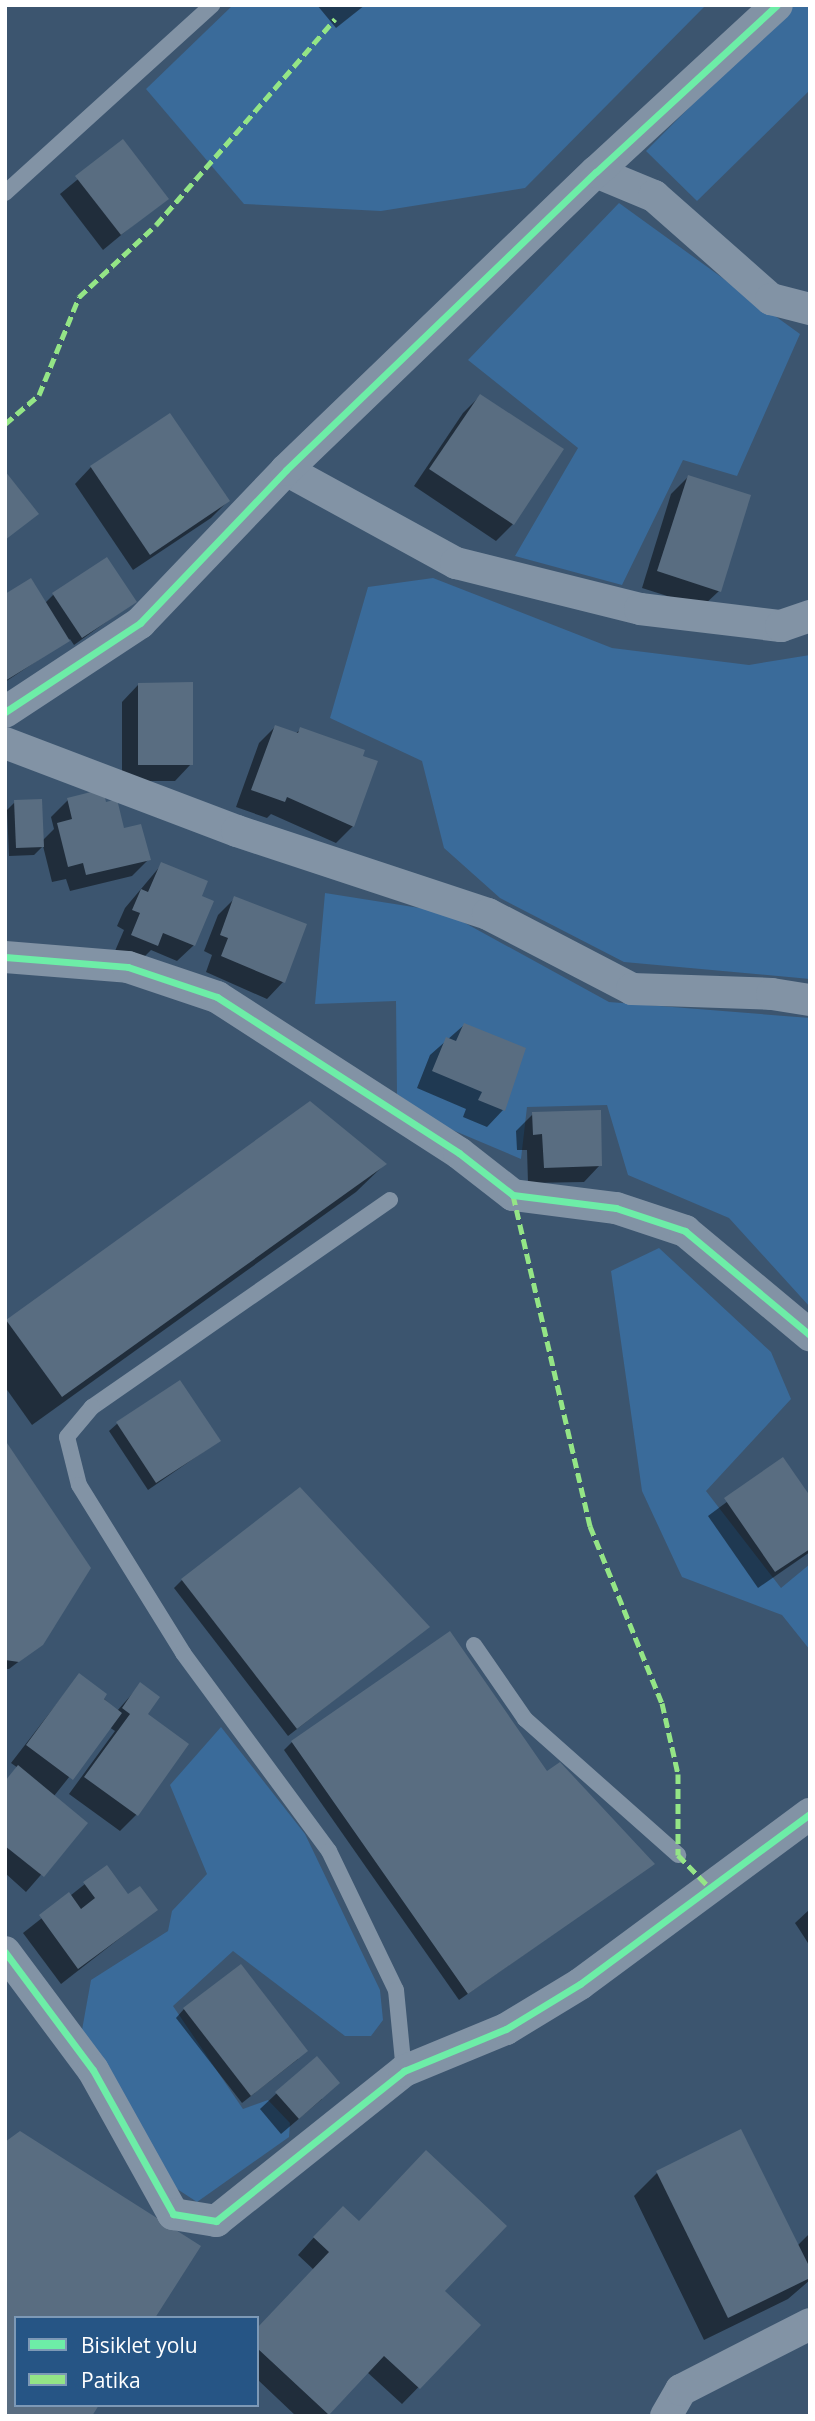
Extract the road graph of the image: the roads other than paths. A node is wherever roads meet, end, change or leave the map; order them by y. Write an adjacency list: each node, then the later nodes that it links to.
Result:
1 (212, 5): 4 (lane)
2 (776, 5): 3 (street)
3 (596, 172): 5 (street); 6 (street)
4 (5, 193)
5 (810, 309)
6 (286, 470): 7 (street); 8 (street)
7 (810, 616)
8 (5, 712)
9 (5, 743): 11 (street)
10 (5, 957): 13 (street)
11 (810, 1000)
12 (390, 1200): 18 (lane)
13 (810, 1335)
14 (474, 1646): 16 (lane)
15 (810, 1814): 18 (street)
16 (678, 1855)
17 (5, 1952): 18 (street)
18 (404, 2071)
19 (810, 2324): 20 (street)
20 (666, 2416)

